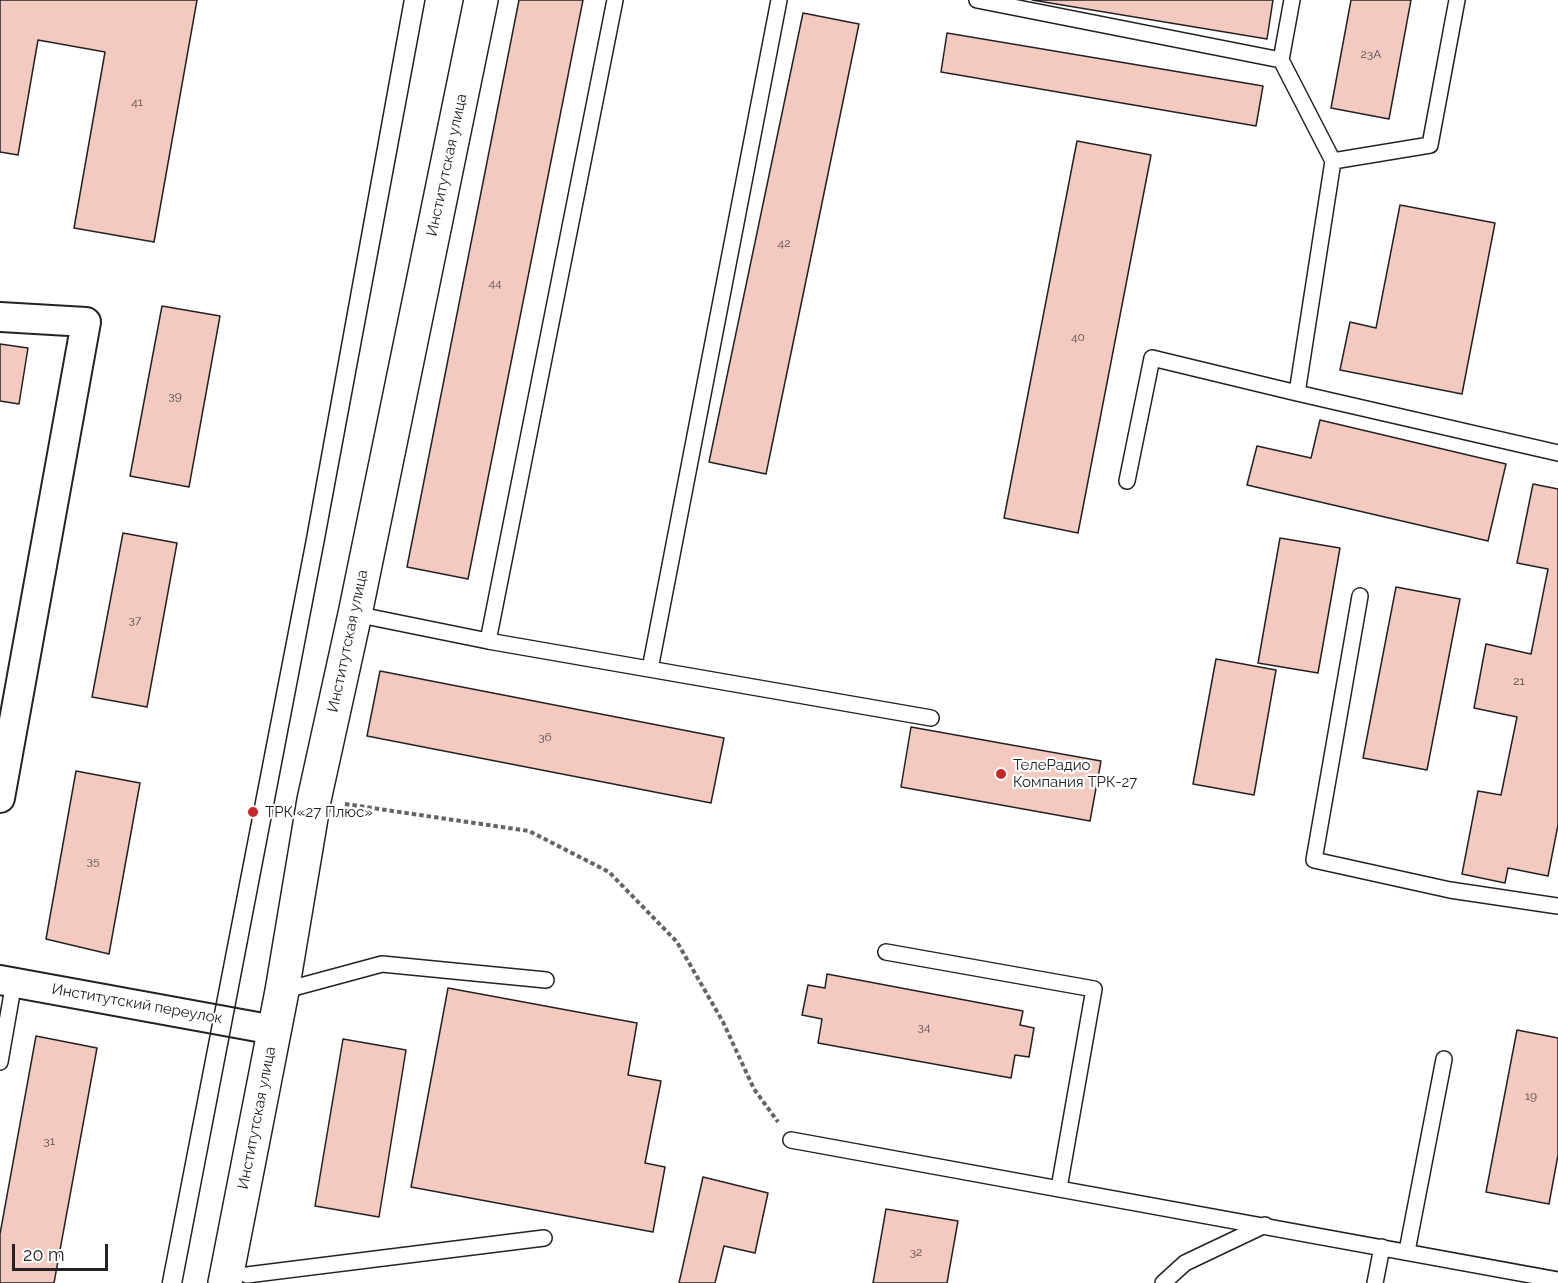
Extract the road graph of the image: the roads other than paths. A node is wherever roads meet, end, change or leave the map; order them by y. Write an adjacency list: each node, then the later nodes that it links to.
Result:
1 (481, 0): 14 (main road, Институтская улица)
2 (615, 0): 15 (lane)
3 (779, 0): 16 (lane)
4 (977, 0): 7 (lane)
5 (1292, 0): 7 (lane)
6 (1457, 0): 8 (lane)
7 (1281, 60): 8 (lane)
8 (1333, 161): 10 (lane)
9 (0, 317): 18 (street)
10 (1297, 393): 11 (lane); 12 (lane)
11 (1558, 453)
12 (1127, 482)
13 (1360, 596): 19 (lane)
14 (355, 614): 15 (lane); 23 (main road, Институтская улица)
15 (488, 641): 16 (lane)
16 (650, 669): 17 (lane)
17 (931, 718)
18 (0, 798)
19 (1558, 906)
20 (886, 952): 28 (lane)
21 (546, 980): 23 (lane)
22 (7, 981): 24 (street, Институтский переулок); 26 (lane)
23 (282, 991): 24 (main road, Институтская улица)
24 (274, 1030): 33 (main road, Институтская улица)
25 (1444, 1059): 32 (lane)
26 (0, 1062)
27 (791, 1140): 28 (lane)
28 (1059, 1188): 29 (lane)
29 (1265, 1225): 31 (lane); 35 (lane)
30 (544, 1238): 33 (lane)
31 (1382, 1247): 32 (lane); 36 (lane)
32 (1407, 1251): 34 (lane)
33 (240, 1276)
34 (1558, 1280)
35 (1163, 1283)
36 (1376, 1283)

